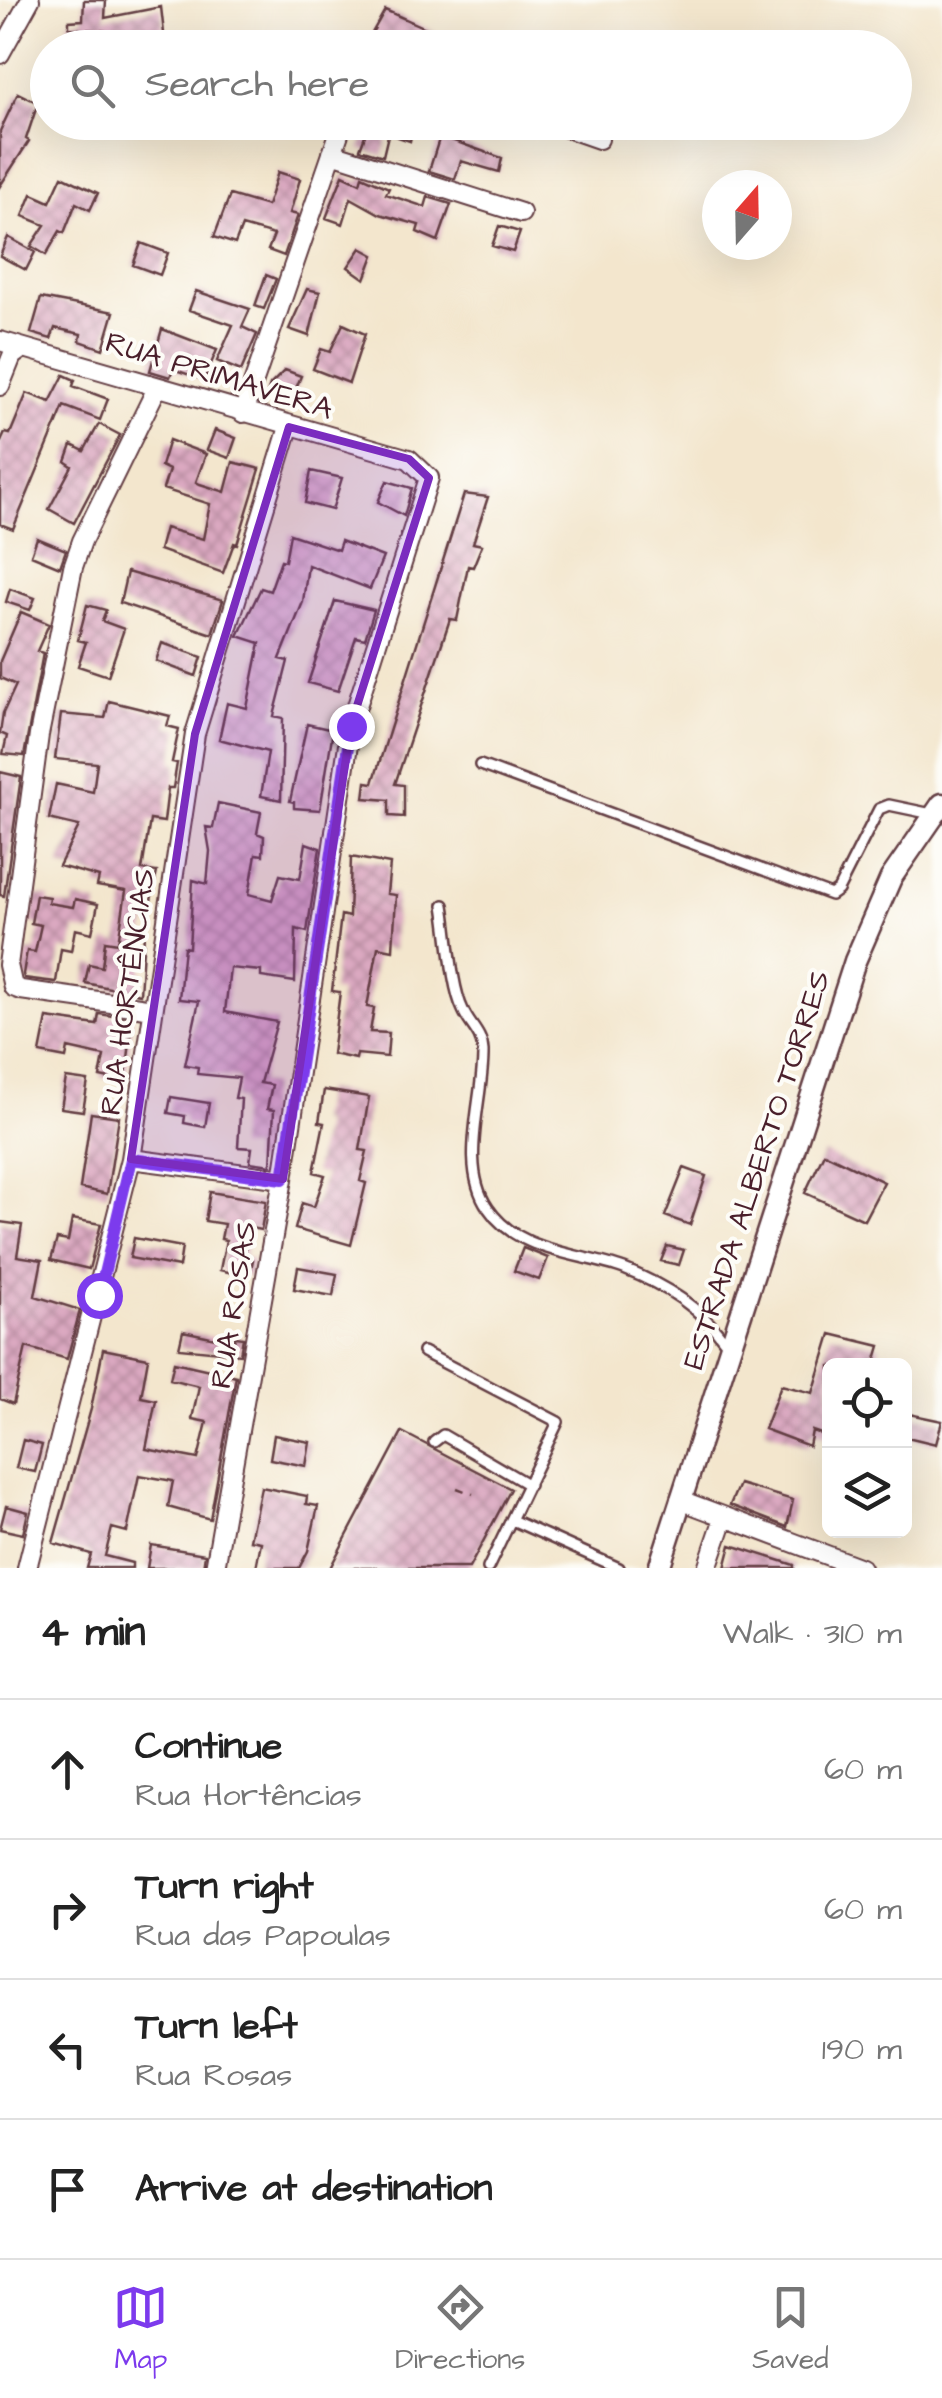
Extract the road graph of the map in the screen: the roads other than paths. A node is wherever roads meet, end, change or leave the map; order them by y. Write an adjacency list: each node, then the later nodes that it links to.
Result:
1 (30, 0): 2 (street)
2 (0, 54)
3 (337, 140): 4 (street)
4 (332, 153): 5 (street); 10 (street)
5 (521, 213)
6 (0, 341): 7 (street, RUA PRIMAVERA)
7 (23, 348): 8 (street); 9 (street, RUA PRIMAVERA)
8 (0, 386)
9 (157, 388): 10 (street, RUA PRIMAVERA); 16 (street)
10 (243, 413): 11 (street, RUA PRIMAVERA)
11 (290, 427): 12 (street, RUA PRIMAVERA); 16 (street, RUA HORTÊNCIAS)
12 (421, 468): 18 (street, RUA ROSAS)
13 (480, 765): 14 (lane)
14 (937, 809): 19 (street, ESTRADA ALBERTO TORRES)
15 (444, 905): 19 (lane)
16 (153, 1010): 17 (street, RUA HORTÊNCIAS)
17 (131, 1159): 18 (street); 27 (street, RUA HORTÊNCIAS)
18 (283, 1179): 28 (street, RUA ROSAS)
19 (732, 1350): 23 (street, ESTRADA ALBERTO TORRES)
20 (422, 1352): 22 (lane)
21 (434, 1442): 22 (lane)
22 (529, 1485): 25 (lane)
23 (680, 1500): 24 (street); 31 (street, ESTRADA ALBERTO TORRES)
24 (724, 1518): 26 (street); 32 (street)
25 (512, 1520): 29 (lane); 30 (lane)
26 (829, 1563): 33 (street)
27 (27, 1568)
28 (215, 1568)
29 (488, 1568)
30 (619, 1568)
31 (659, 1568)
32 (707, 1568)
33 (860, 1568)

